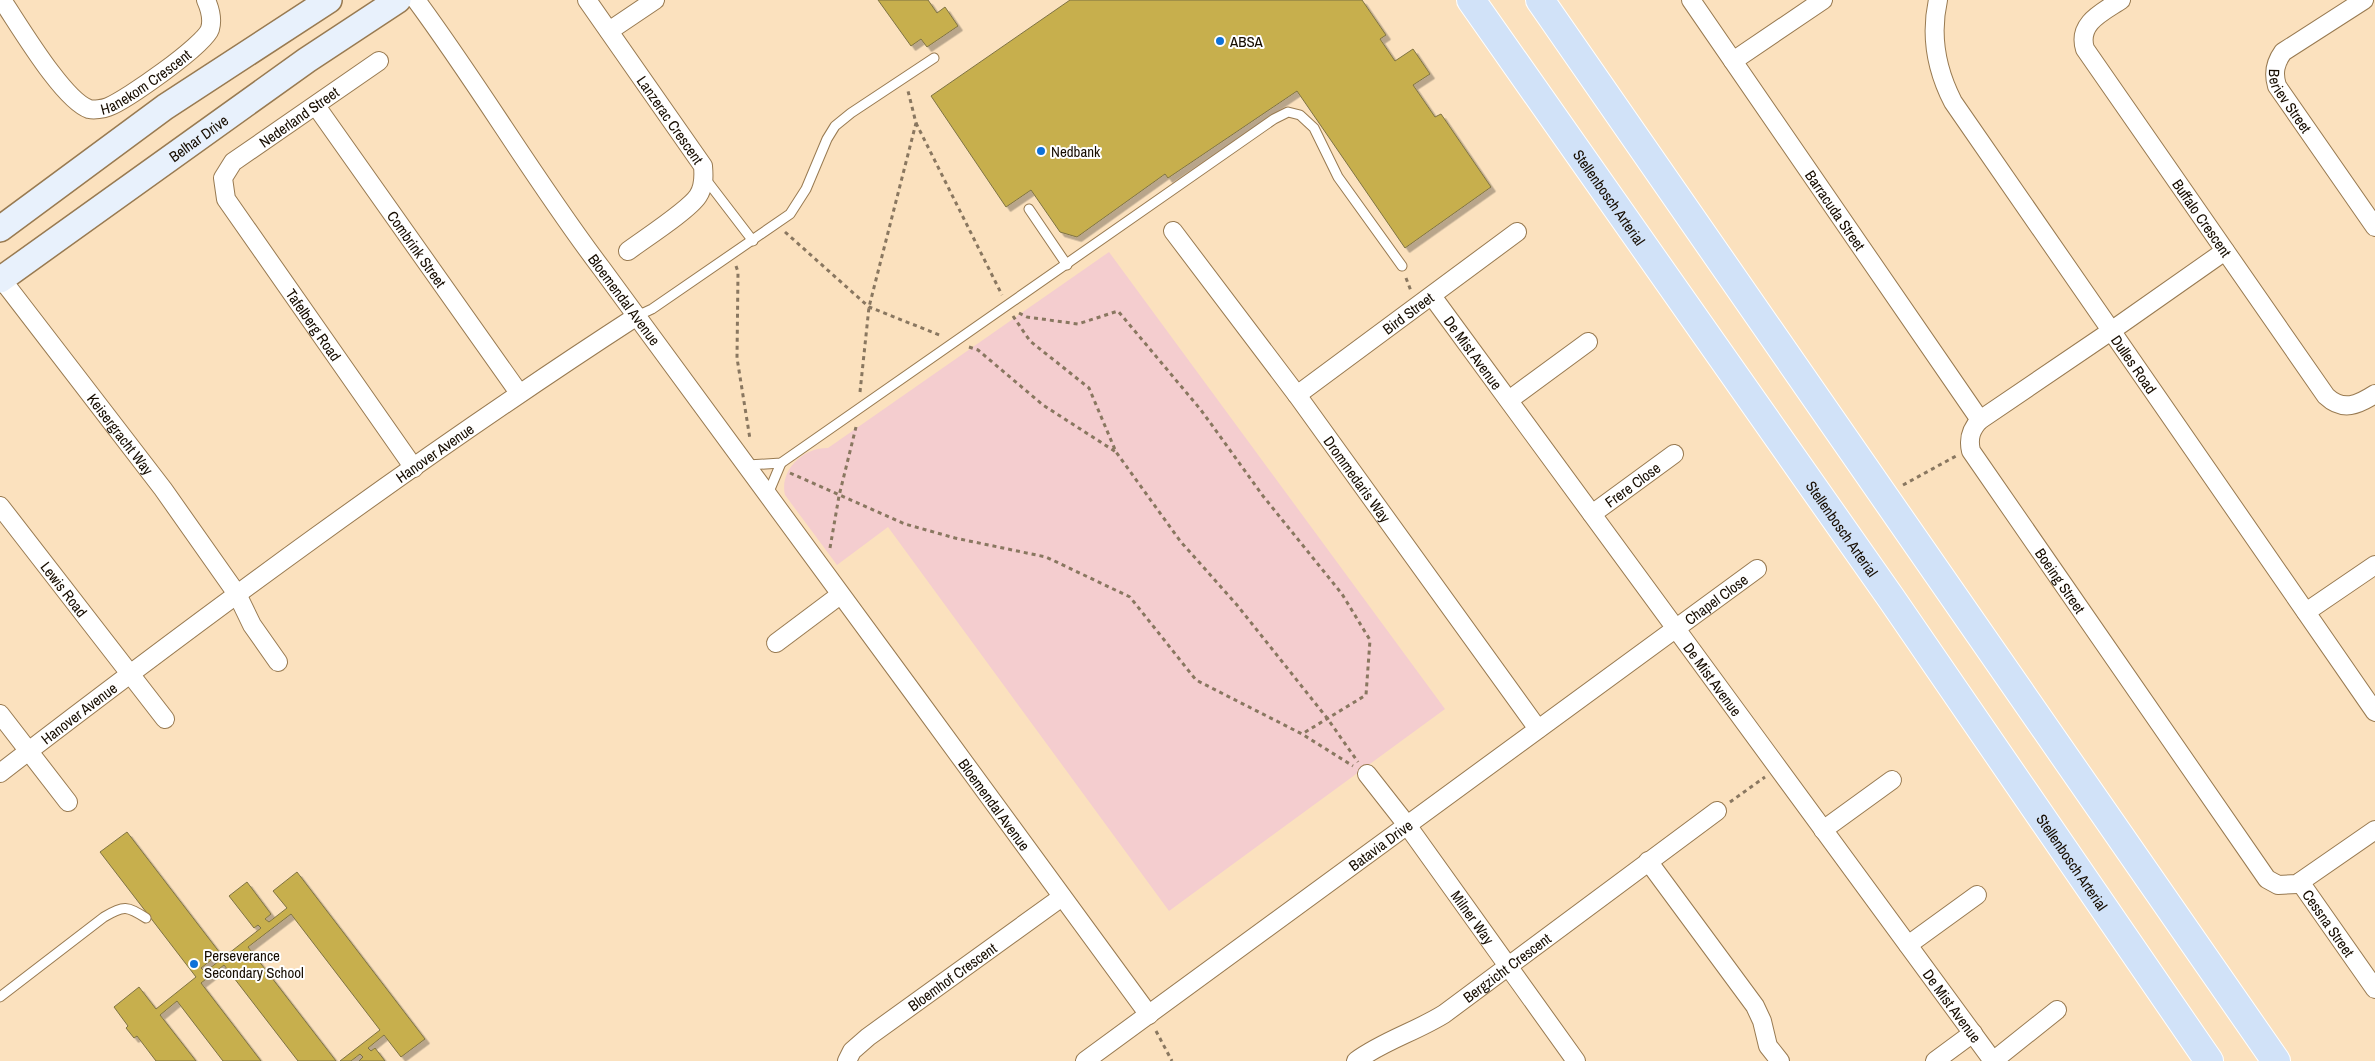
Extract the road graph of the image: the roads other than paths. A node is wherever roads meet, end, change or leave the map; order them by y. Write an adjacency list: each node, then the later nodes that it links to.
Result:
1 (2, 0): 2 (street, Hanekom Crescent)
2 (206, 0)
3 (329, 0): 24 (main road)
4 (398, 0): 32 (main road, Belhar Drive)
5 (416, 0): 34 (street, Bloemendal Avenue)
6 (587, 0): 15 (street, Lanzerac Crescent)
7 (654, 0): 15 (street)
8 (1471, 0): 90 (main road, Stellenbosch Arterial)
9 (1540, 0): 91 (main road)
10 (1690, 0): 18 (street, Barracuda Street)
11 (1823, 0): 18 (street)
12 (1938, 0): 35 (street, Dulles Road)
13 (2121, 0): 29 (street, Buffalo Crescent)
14 (2364, 0): 23 (street, Beriev Street)
15 (609, 31): 20 (street, Lanzerac Crescent)
16 (934, 58): 27 (lane)
17 (379, 60): 19 (street, Nederland Street)
18 (1733, 61): 41 (street, Barracuda Street)
19 (316, 106): 21 (street, Nederland Street); 37 (street, Combrink Street)
20 (704, 177): 27 (lane); 28 (street, Lanzerac Crescent)
21 (223, 178): 45 (street, Tafelberg Road)
22 (1029, 209): 30 (lane)
23 (2375, 227)
24 (0, 229)
25 (1173, 231): 39 (street, Drommedaris Way)
26 (1518, 232): 33 (street, Bird Street)
27 (753, 241): 34 (lane)
28 (628, 251)
29 (2225, 251): 35 (street); 38 (street, Buffalo Crescent)
30 (1068, 265): 31 (lane); 43 (lane)
31 (1402, 266)
32 (0, 279): 51 (street, Keisergracht Way)
33 (1427, 300): 39 (street, Bird Street); 40 (street, De Mist Avenue)
34 (637, 316): 37 (street, Hanover Avenue); 44 (street, Bloemendal Avenue)
35 (2111, 331): 41 (street); 53 (street, Dulles Road)
36 (1588, 342): 40 (street)
37 (519, 393): 45 (street, Hanover Avenue)
38 (2375, 394)
39 (1297, 395): 61 (street, Drommedaris Way)
40 (1509, 400): 48 (street, De Mist Avenue)
41 (1980, 420): 72 (street, Boeing Street)
42 (1674, 454): 48 (street, Frere Close)
43 (781, 463): 44 (lane); 46 (lane)
44 (748, 465): 46 (street, Bloemendal Avenue)
45 (414, 468): 51 (street, Hanover Avenue)
46 (768, 494): 52 (street, Bloemendal Avenue)
47 (0, 506): 57 (street, Lewis Road)
48 (1592, 514): 54 (street, De Mist Avenue)
49 (2375, 565): 53 (street)
50 (1757, 569): 54 (street, Chapel Close)
51 (237, 594): 56 (street); 57 (street, Hanover Avenue)
52 (840, 595): 55 (street); 74 (street, Bloemendal Avenue)
53 (2306, 612): 58 (street, Dulles Road)
54 (1676, 628): 61 (street, Batavia Drive); 69 (street, De Mist Avenue)
55 (776, 644)
56 (278, 662)
57 (128, 674): 60 (street, Hanover Avenue); 62 (street, Hanover Avenue)
58 (2375, 712)
59 (0, 714): 62 (street)
60 (165, 719)
61 (1538, 729): 68 (street, Batavia Drive)
62 (29, 751): 63 (street, Hanover Avenue); 66 (street, Hanover Avenue)
63 (0, 773)
64 (1368, 774): 68 (street, Milner Way)
65 (1892, 780): 69 (street)
66 (68, 802)
67 (1717, 811): 71 (street, Bergzicht Crescent)
68 (1407, 825): 77 (street, Milner Way); 81 (street, Batavia Drive)
69 (1824, 830): 76 (street, De Mist Avenue)
70 (2375, 830): 72 (street)
71 (1648, 861): 77 (street, Bergzicht Crescent); 87 (street)
72 (2300, 882): 78 (street, Cessna Street)
73 (1977, 895): 76 (street)
74 (1062, 897): 81 (street, Bloemendal Avenue); 83 (street, Bloemhof Crescent)
75 (146, 918): 79 (lane)
76 (1908, 945): 82 (street, De Mist Avenue)
77 (1507, 965): 85 (street, Bergzicht Crescent); 86 (street, Milner Way)
78 (2375, 989)
79 (0, 997)
80 (2057, 1010): 89 (street)
81 (1149, 1015): 84 (street, Batavia Drive)
82 (1972, 1033): 88 (street); 89 (street, De Mist Avenue)
83 (847, 1061)
84 (1085, 1061)
85 (1356, 1061)
86 (1576, 1061)
87 (1780, 1061)
88 (1934, 1061)
89 (1993, 1061)
90 (2209, 1061)
91 (2276, 1061)

